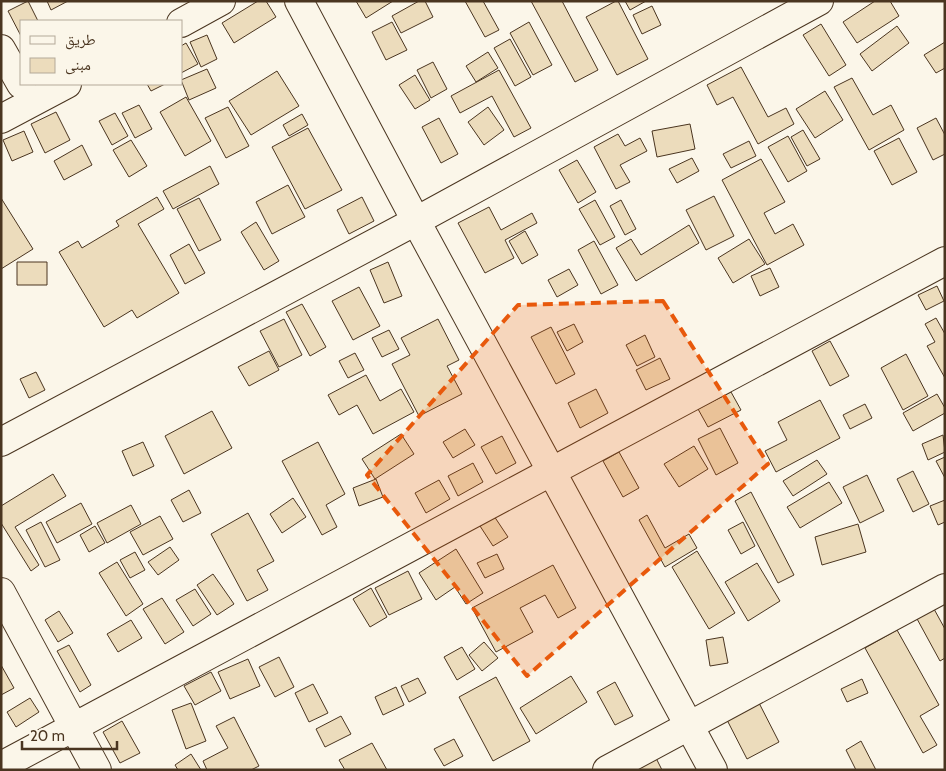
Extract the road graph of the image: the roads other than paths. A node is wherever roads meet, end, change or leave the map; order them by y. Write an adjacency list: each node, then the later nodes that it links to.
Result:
1 (221, 1): 4 (street)
2 (299, 1): 10 (street)
3 (819, 1): 10 (street)
4 (182, 22)
5 (1, 49): 6 (street)
6 (20, 81)
7 (60, 85): 8 (street)
8 (25, 90): 9 (street)
9 (1, 119)
10 (416, 221): 12 (street); 13 (street)
11 (945, 261): 13 (street)
12 (1, 442)
13 (551, 471): 16 (street); 17 (street)
14 (945, 588): 16 (street)
15 (1, 592): 17 (street)
16 (688, 726): 20 (street); 21 (street)
17 (75, 728): 18 (street); 19 (street)
18 (1, 766)
19 (97, 770)
20 (607, 770)
21 (713, 770)

